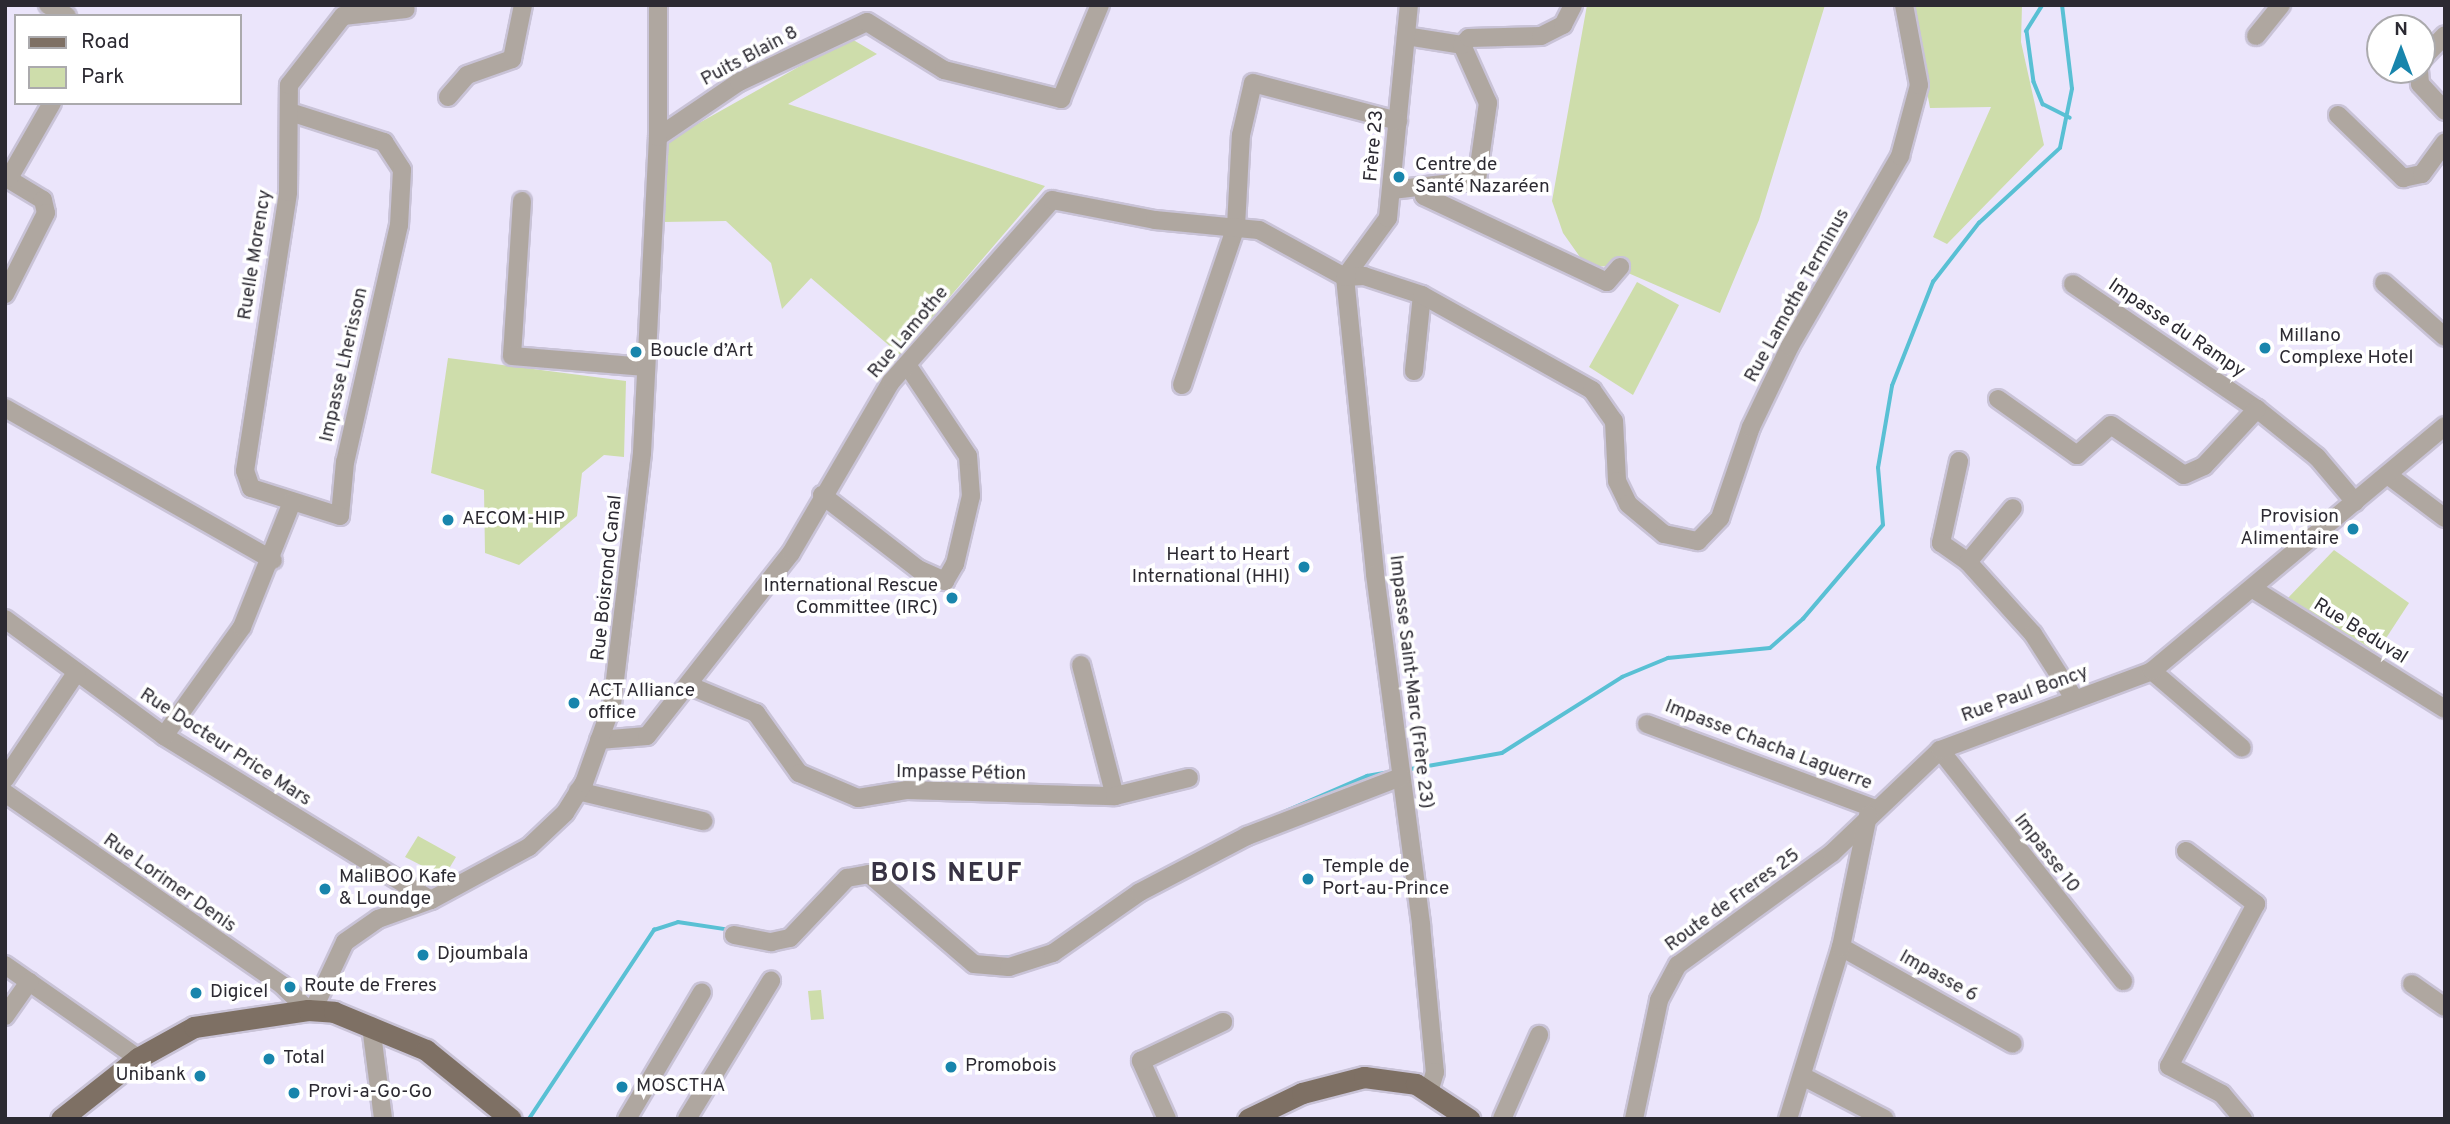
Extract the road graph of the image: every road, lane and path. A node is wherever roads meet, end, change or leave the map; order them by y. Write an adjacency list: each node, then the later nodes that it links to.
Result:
1 (48, 5): 10 (street)
2 (523, 5): 15 (street)
3 (657, 5): 21 (street, Rue Boisrond Canal)
4 (1100, 5): 21 (street, Puits Blain 8)
5 (1409, 5): 11 (street, Frère 23)
6 (1573, 5): 13 (street)
7 (1904, 5): 33 (street, Rue Lamothe Terminus)
8 (2281, 5): 12 (street)
9 (406, 9): 18 (street, Ruelle Morency)
10 (64, 14)
11 (1406, 36): 13 (street); 20 (street, Frère 23)
12 (2256, 36)
13 (1462, 45): 24 (street)
14 (2420, 84): 17 (street)
15 (448, 97)
16 (51, 105): 23 (street)
17 (2445, 111)
18 (290, 113): 46 (street, Ruelle Morency); 49 (street, Impasse Lherisson)
19 (2338, 115): 22 (street)
20 (1398, 121): 25 (street, Frère 23); 27 (street)
21 (658, 137): 36 (street, Rue Boisrond Canal)
22 (2445, 142)
23 (7, 178): 32 (street)
24 (1423, 188): 25 (street); 28 (street)
25 (1392, 190): 29 (street, Frère 23)
26 (522, 201): 36 (street)
27 (1236, 226): 29 (street, Rue Lamothe); 35 (street, Rue Lamothe); 38 (street)
28 (1620, 267)
29 (1345, 277): 33 (street, Rue Lamothe Terminus); 66 (street, Impasse Saint-Marc (Frère 23))
30 (2384, 283): 34 (street)
31 (2073, 284): 41 (street, Impasse du Rampy)
32 (5, 294)
33 (1422, 295): 37 (street)
34 (2445, 337)
35 (907, 365): 45 (street, Rue Lamothe); 45 (street)
36 (646, 367): 63 (street, Rue Boisrond Canal)
37 (1414, 371)
38 (1182, 385)
39 (1998, 399): 41 (street)
40 (5, 408): 51 (street)
41 (2257, 409): 47 (street, Impasse du Rampy)
42 (2445, 426): 44 (street, Rue Paul Boncy)
43 (1959, 461): 52 (street)
44 (2389, 476): 47 (street, Rue Paul Boncy); 50 (street)
45 (822, 495): 58 (street, Rue Lamothe)
46 (292, 502): 49 (street, Ruelle Morency); 51 (street)
47 (2355, 502): 53 (street, Rue Paul Boncy)
48 (2014, 508): 52 (street)
49 (340, 516)
50 (2445, 518)
51 (273, 560): 62 (street)
52 (1968, 562): 59 (street)
53 (2253, 589): 56 (street, Rue Paul Boncy); 60 (street, Rue Beduval)
54 (5, 619): 57 (street, Rue Docteur Price Mars)
55 (1081, 665): 71 (street)
56 (2152, 671): 59 (street, Rue Paul Boncy); 64 (street)
57 (76, 673): 62 (street, Rue Docteur Price Mars); 68 (street)
58 (688, 685): 63 (street, Rue Lamothe); 71 (street, Impasse Pétion)
59 (2074, 698): 65 (street, Rue Paul Boncy)
60 (2445, 709)
61 (1647, 724): 72 (street, Impasse Chacha Laguerre)
62 (164, 736): 75 (street, Rue Docteur Price Mars)
63 (599, 740): 69 (street, Rue Boisrond Canal)
64 (2242, 748)
65 (1940, 750): 72 (street, Rue Paul Boncy); 80 (street, Impasse 10)
66 (1401, 777): 76 (street); 93 (street, Impasse Saint-Marc (Frère 23))
67 (1189, 778): 71 (street, Impasse Pétion)
68 (5, 779)
69 (579, 791): 73 (street); 75 (street, Rue Boisrond Canal)
70 (5, 793): 85 (street, Rue Lorimer Denis)
71 (1115, 796)
72 (1871, 812): 77 (street); 103 (street, Route de Freres 25)
73 (703, 821)
74 (2186, 850): 106 (street)
75 (431, 900): 85 (street, Rue Boisrond Canal)
76 (734, 935)
77 (1841, 947): 90 (street, Impasse 6); 92 (street)
78 (5, 965): 81 (street)
79 (771, 981): 98 (street)
80 (2123, 981)
81 (29, 982): 86 (street); 91 (street)
82 (2412, 984): 84 (street)
83 (702, 992): 97 (street)
84 (2445, 1007)
85 (310, 1010): 88 (main road); 91 (main road)
86 (5, 1016)
87 (1223, 1022): 99 (street)
88 (371, 1026): 95 (street); 96 (main road)
89 (1539, 1035): 102 (street)
90 (2013, 1044)
91 (138, 1058): 94 (main road)
92 (1802, 1076): 104 (street); 105 (street)
93 (1429, 1092): 100 (main road); 101 (main road)
94 (61, 1119)
95 (383, 1119)
96 (511, 1119)
97 (627, 1119)
98 (687, 1119)
99 (1167, 1119)
100 (1248, 1119)
101 (1469, 1119)
102 (1502, 1119)
103 (1634, 1119)
104 (1788, 1119)
105 (1885, 1119)
106 (2243, 1119)

